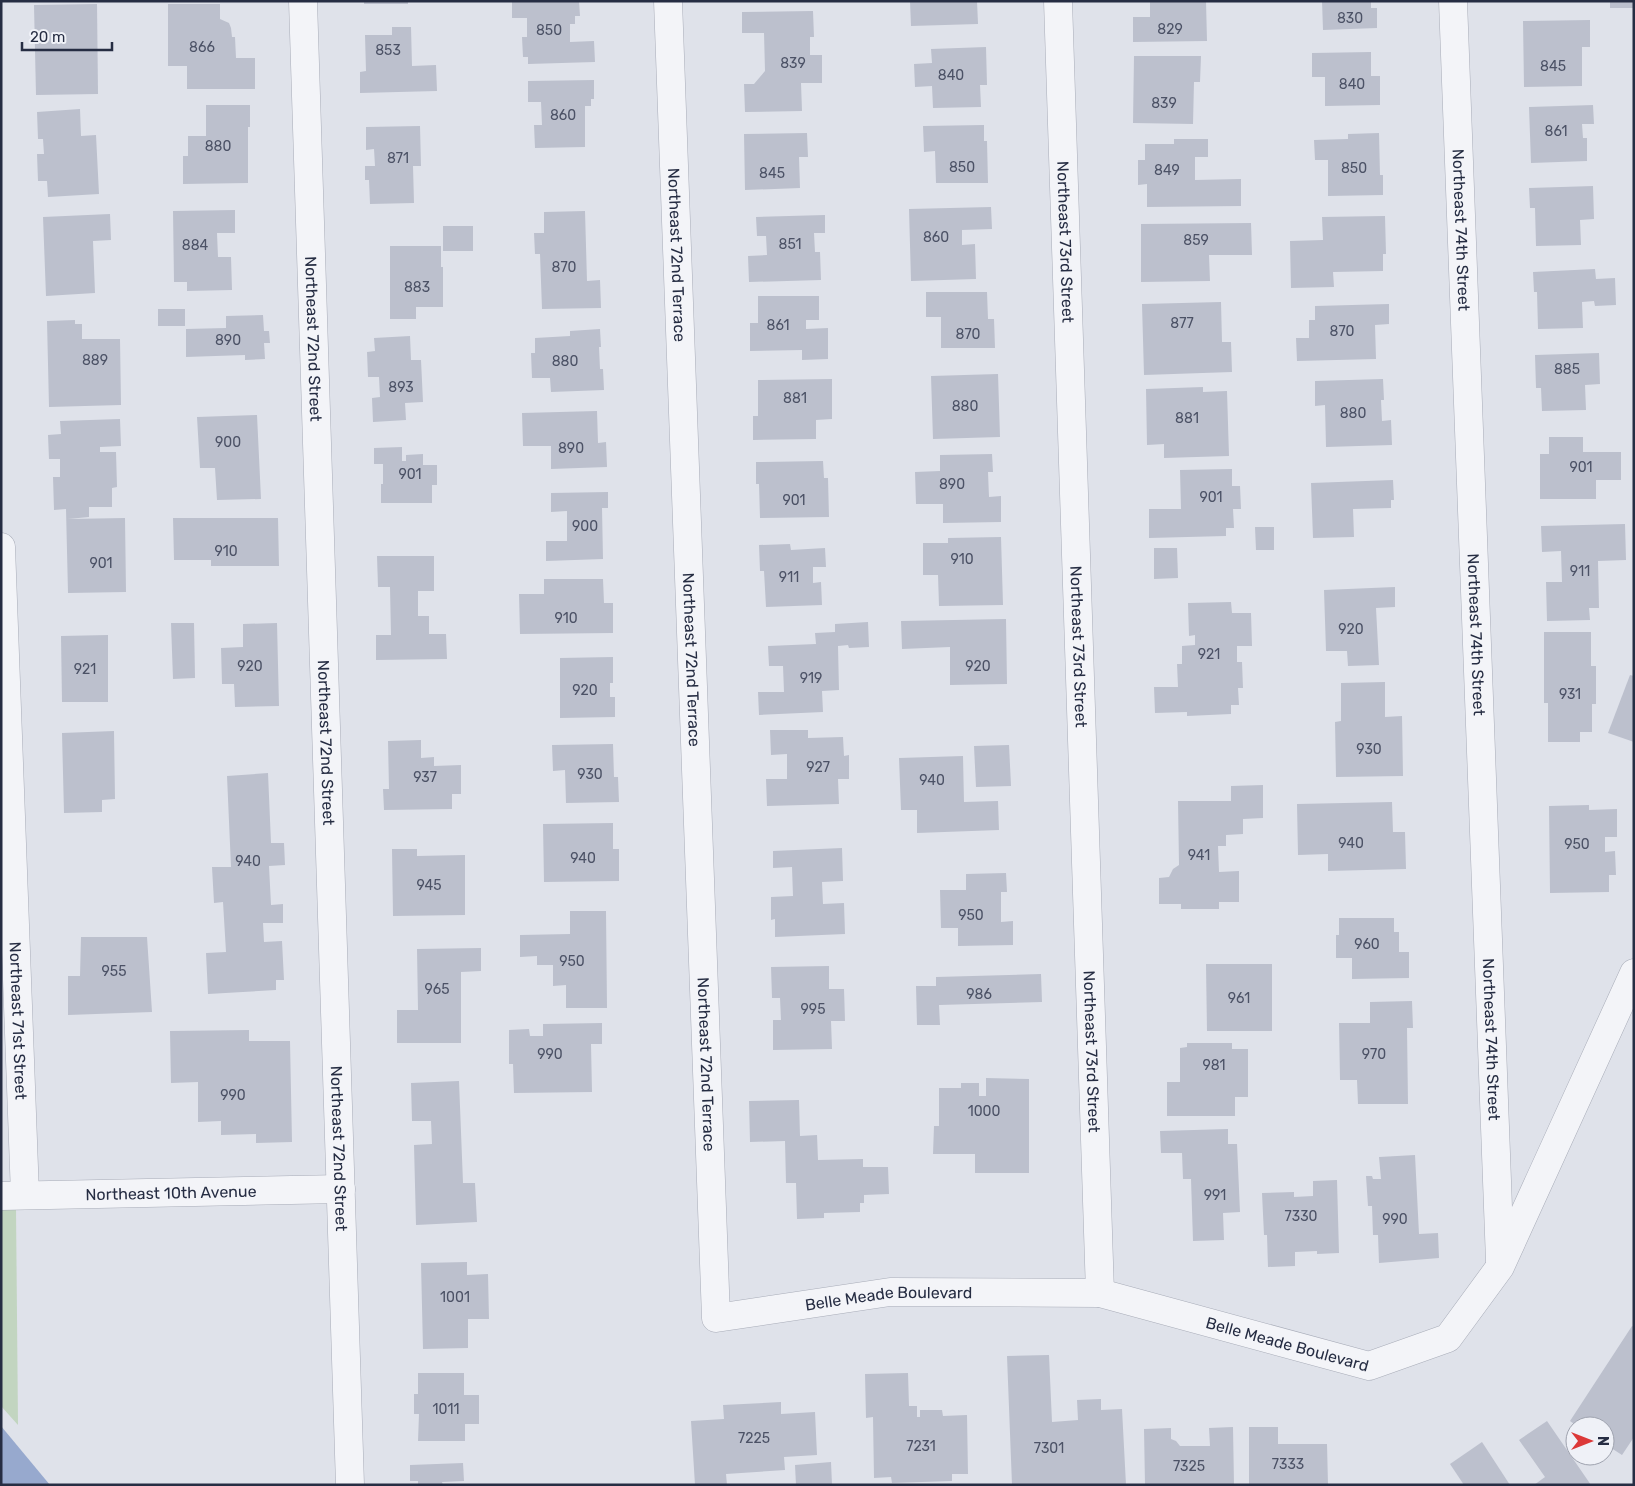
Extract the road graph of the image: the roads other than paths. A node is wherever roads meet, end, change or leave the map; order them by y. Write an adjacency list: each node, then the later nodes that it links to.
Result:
1 (303, 1): 8 (street, Northeast 72nd Street)
2 (668, 1): 12 (street, Northeast 72nd Terrace)
3 (1058, 1): 11 (street, Northeast 73rd Street)
4 (1453, 1): 10 (street, Northeast 74th Street)
5 (1, 547): 6 (street, Northeast 71st Street)
6 (6, 808): 9 (street, Northeast 71st Street)
7 (1634, 973): 10 (street, Belle Meade Boulevard)
8 (341, 1189): 9 (street, Northeast 10th Avenue); 13 (street, Northeast 72nd Street)
9 (13, 1195)
10 (1500, 1267): 11 (street, Belle Meade Boulevard)
11 (1100, 1293): 12 (street, Belle Meade Boulevard)
12 (716, 1318)
13 (350, 1485)

